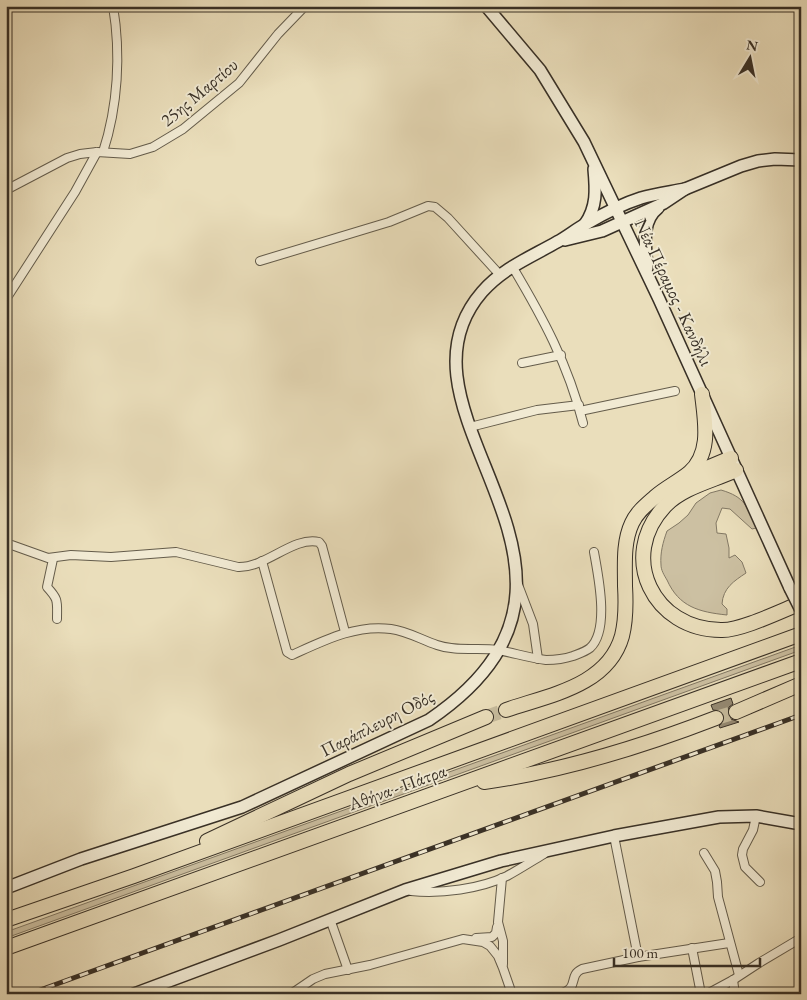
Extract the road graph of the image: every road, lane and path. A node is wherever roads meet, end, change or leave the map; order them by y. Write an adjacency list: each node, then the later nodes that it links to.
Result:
1 (113, 6): 4 (street)
2 (305, 6): 4 (street, 25ης Μαρτίου)
3 (486, 6): 6 (street, Νέα Πέραμος - Κανδήλι)
4 (100, 152): 7 (street, 25ης Μαρτίου); 18 (street)
5 (801, 160): 8 (street, Παράπλευρη Οδός)
6 (594, 162): 10 (street, Νέα Πέραμος - Κανδήλι); 12 (street)
7 (6, 190)
8 (685, 190): 9 (street, Παράπλευρη Οδός); 10 (street, Παράπλευρη Οδός)
9 (664, 204): 11 (street, Παράπλευρη Οδός); 17 (street)
10 (616, 209): 11 (street, Νέα Πέραμος - Κανδήλι); 12 (street, Παράπλευρη Οδός)
11 (622, 221): 13 (street, Παράπλευρη Οδός); 17 (street, Νέα Πέραμος - Κανδήλι)
12 (585, 224): 13 (street, Παράπλευρη Οδός)
13 (559, 242): 15 (street, Παράπλευρη Οδός)
14 (260, 261): 16 (street)
15 (512, 266): 16 (street, Παράπλευρη Οδός); 19 (street)
16 (500, 275): 25 (street, Παράπλευρη Οδός)
17 (648, 275): 22 (street, Νέα Πέραμος - Κανδήλι)
18 (6, 299)
19 (561, 355): 20 (street); 23 (street)
20 (522, 363)
21 (674, 391): 23 (street)
22 (702, 394): 26 (street, Νέα Πέραμος - Κανδήλι); 27 (highway)
23 (579, 408): 24 (street); 25 (street)
24 (583, 423)
25 (470, 427): 32 (street, Παράπλευρη Οδός)
26 (734, 464): 27 (highway); 33 (highway); 34 (street, Νέα Πέραμος - Κανδήλι, bridge)
27 (682, 478): 42 (highway)
28 (6, 542): 30 (street)
29 (594, 552): 39 (street)
30 (53, 559): 31 (street); 35 (street)
31 (262, 562): 36 (street); 36 (street)
32 (517, 582): 38 (street, Παράπλευρη Οδός); 39 (street)
33 (801, 603)
34 (801, 610)
35 (57, 618)
36 (345, 632): 38 (street)
37 (801, 634): 52 (highway, Αθήνα - Πάτρα)
38 (498, 650): 39 (street); 55 (street, Παράπλευρη Οδός)
39 (538, 659)
40 (801, 661): 46 (highway, Αθήνα - Πάτρα)
41 (801, 684): 43 (highway)
42 (506, 710)
43 (736, 712)
44 (486, 717): 52 (highway)
45 (716, 718): 46 (highway)
46 (458, 785): 63 (highway, Αθήνα - Πάτρα)
47 (756, 816): 48 (street); 49 (street); 54 (street)
48 (801, 824)
49 (614, 836): 50 (street); 65 (street)
50 (555, 848): 53 (street); 56 (street)
51 (704, 853): 62 (street)
52 (134, 876): 58 (highway, Αθήνα - Πάτρα)
53 (502, 878): 56 (street); 59 (street)
54 (760, 882)
55 (6, 888)
56 (405, 890): 57 (street)
57 (330, 919): 67 (street); 69 (street)
58 (6, 920)
59 (498, 922): 61 (street); 66 (street)
60 (801, 938): 68 (street)
61 (463, 939): 66 (street); 67 (street)
62 (729, 943): 64 (street); 68 (street)
63 (6, 948)
64 (692, 948): 65 (street); 73 (street)
65 (638, 957): 72 (street)
66 (503, 968): 71 (street)
67 (348, 970): 70 (street)
68 (736, 978): 74 (street); 75 (street)
69 (134, 994)
70 (291, 994)
71 (512, 994)
72 (559, 994)
73 (701, 994)
74 (707, 994)
75 (736, 994)

